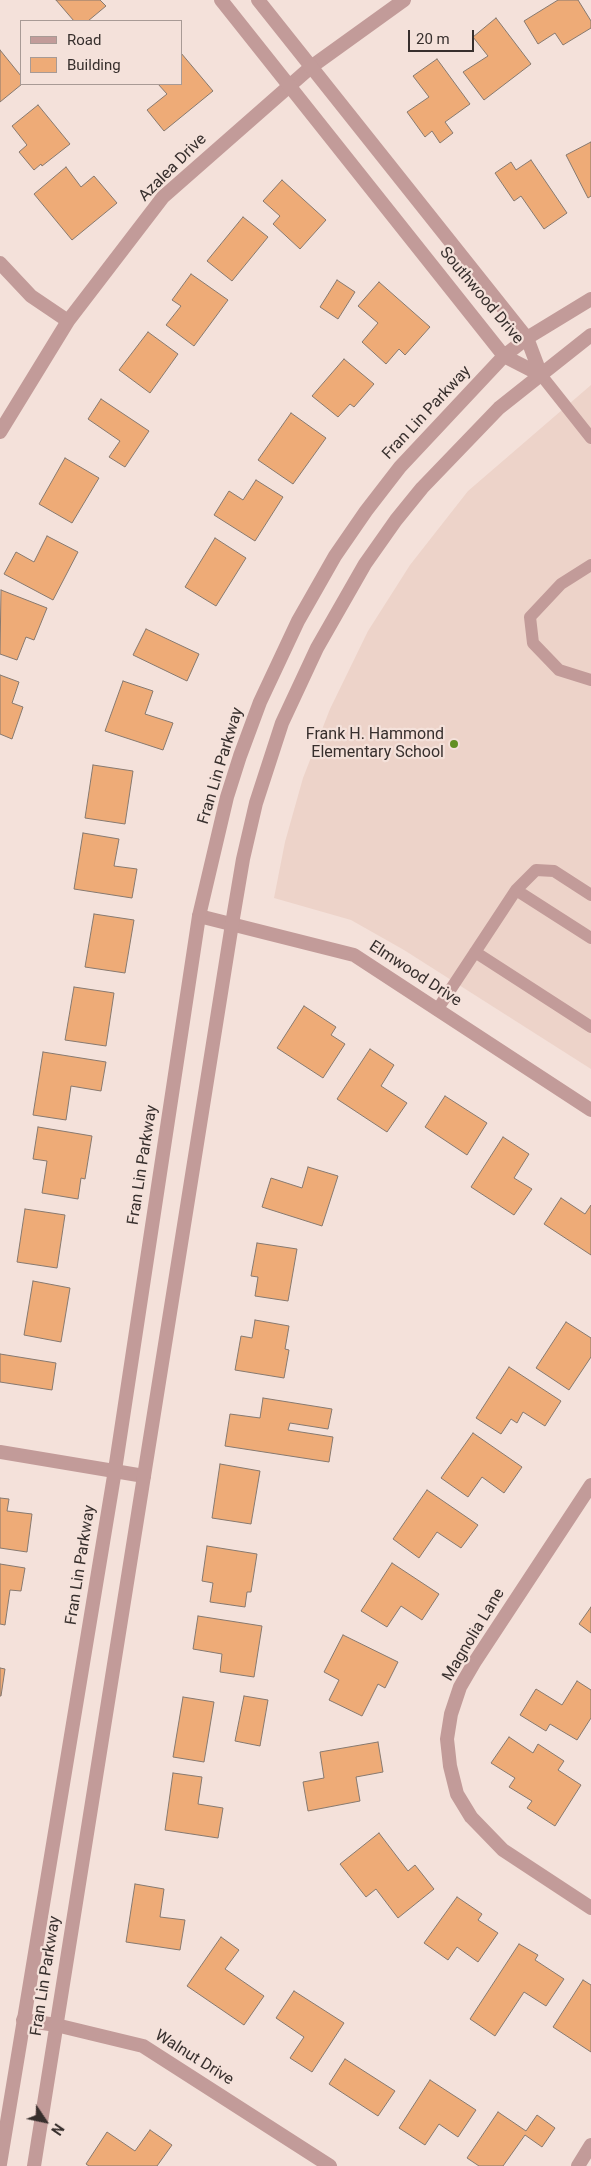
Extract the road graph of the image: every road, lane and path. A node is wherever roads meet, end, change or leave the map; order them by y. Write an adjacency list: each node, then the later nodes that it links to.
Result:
1 (221, 0): 5 (street, Southwood Drive)
2 (258, 0): 4 (street, Southwood Drive)
3 (404, 0): 4 (street, Azalea Drive)
4 (311, 67): 5 (street, Azalea Drive); 10 (street, Southwood Drive)
5 (289, 86): 8 (street, Azalea Drive); 11 (street, Southwood Drive)
6 (0, 263): 8 (street)
7 (591, 299): 10 (street, Fran Lin Parkway)
8 (68, 321): 13 (street, Azalea Drive)
9 (591, 335): 12 (street, Fran Lin Parkway)
10 (527, 338): 11 (street, Fran Lin Parkway); 12 (street, Southwood Drive)
11 (504, 356): 12 (street, Southwood Drive); 19 (street, Fran Lin Parkway)
12 (541, 375): 14 (lane); 20 (street, Fran Lin Parkway)
13 (0, 432)
14 (591, 438)
15 (591, 565): 16 (lane)
16 (591, 680)
17 (516, 890): 18 (lane); 21 (lane); 22 (lane)
18 (591, 895)
19 (199, 916): 20 (street, Elmwood Drive); 27 (street, Fran Lin Parkway)
20 (232, 924): 23 (street, Elmwood Drive); 28 (street, Fran Lin Parkway)
21 (591, 938)
22 (475, 952): 23 (lane); 24 (lane)
23 (437, 1010): 25 (street, Elmwood Drive)
24 (591, 1027)
25 (591, 1110)
26 (0, 1452): 27 (street)
27 (114, 1470): 28 (street); 31 (street, Fran Lin Parkway)
28 (144, 1476): 32 (street, Fran Lin Parkway)
29 (591, 1485): 30 (street, Magnolia Lane)
30 (591, 1908)
31 (23, 2020): 32 (street, Walnut Drive); 34 (street, Fran Lin Parkway)
32 (56, 2025): 35 (street, Fran Lin Parkway); 36 (street, Walnut Drive)
33 (591, 2145): 37 (street)
34 (0, 2164)
35 (34, 2166)
36 (330, 2166)
37 (578, 2166)

